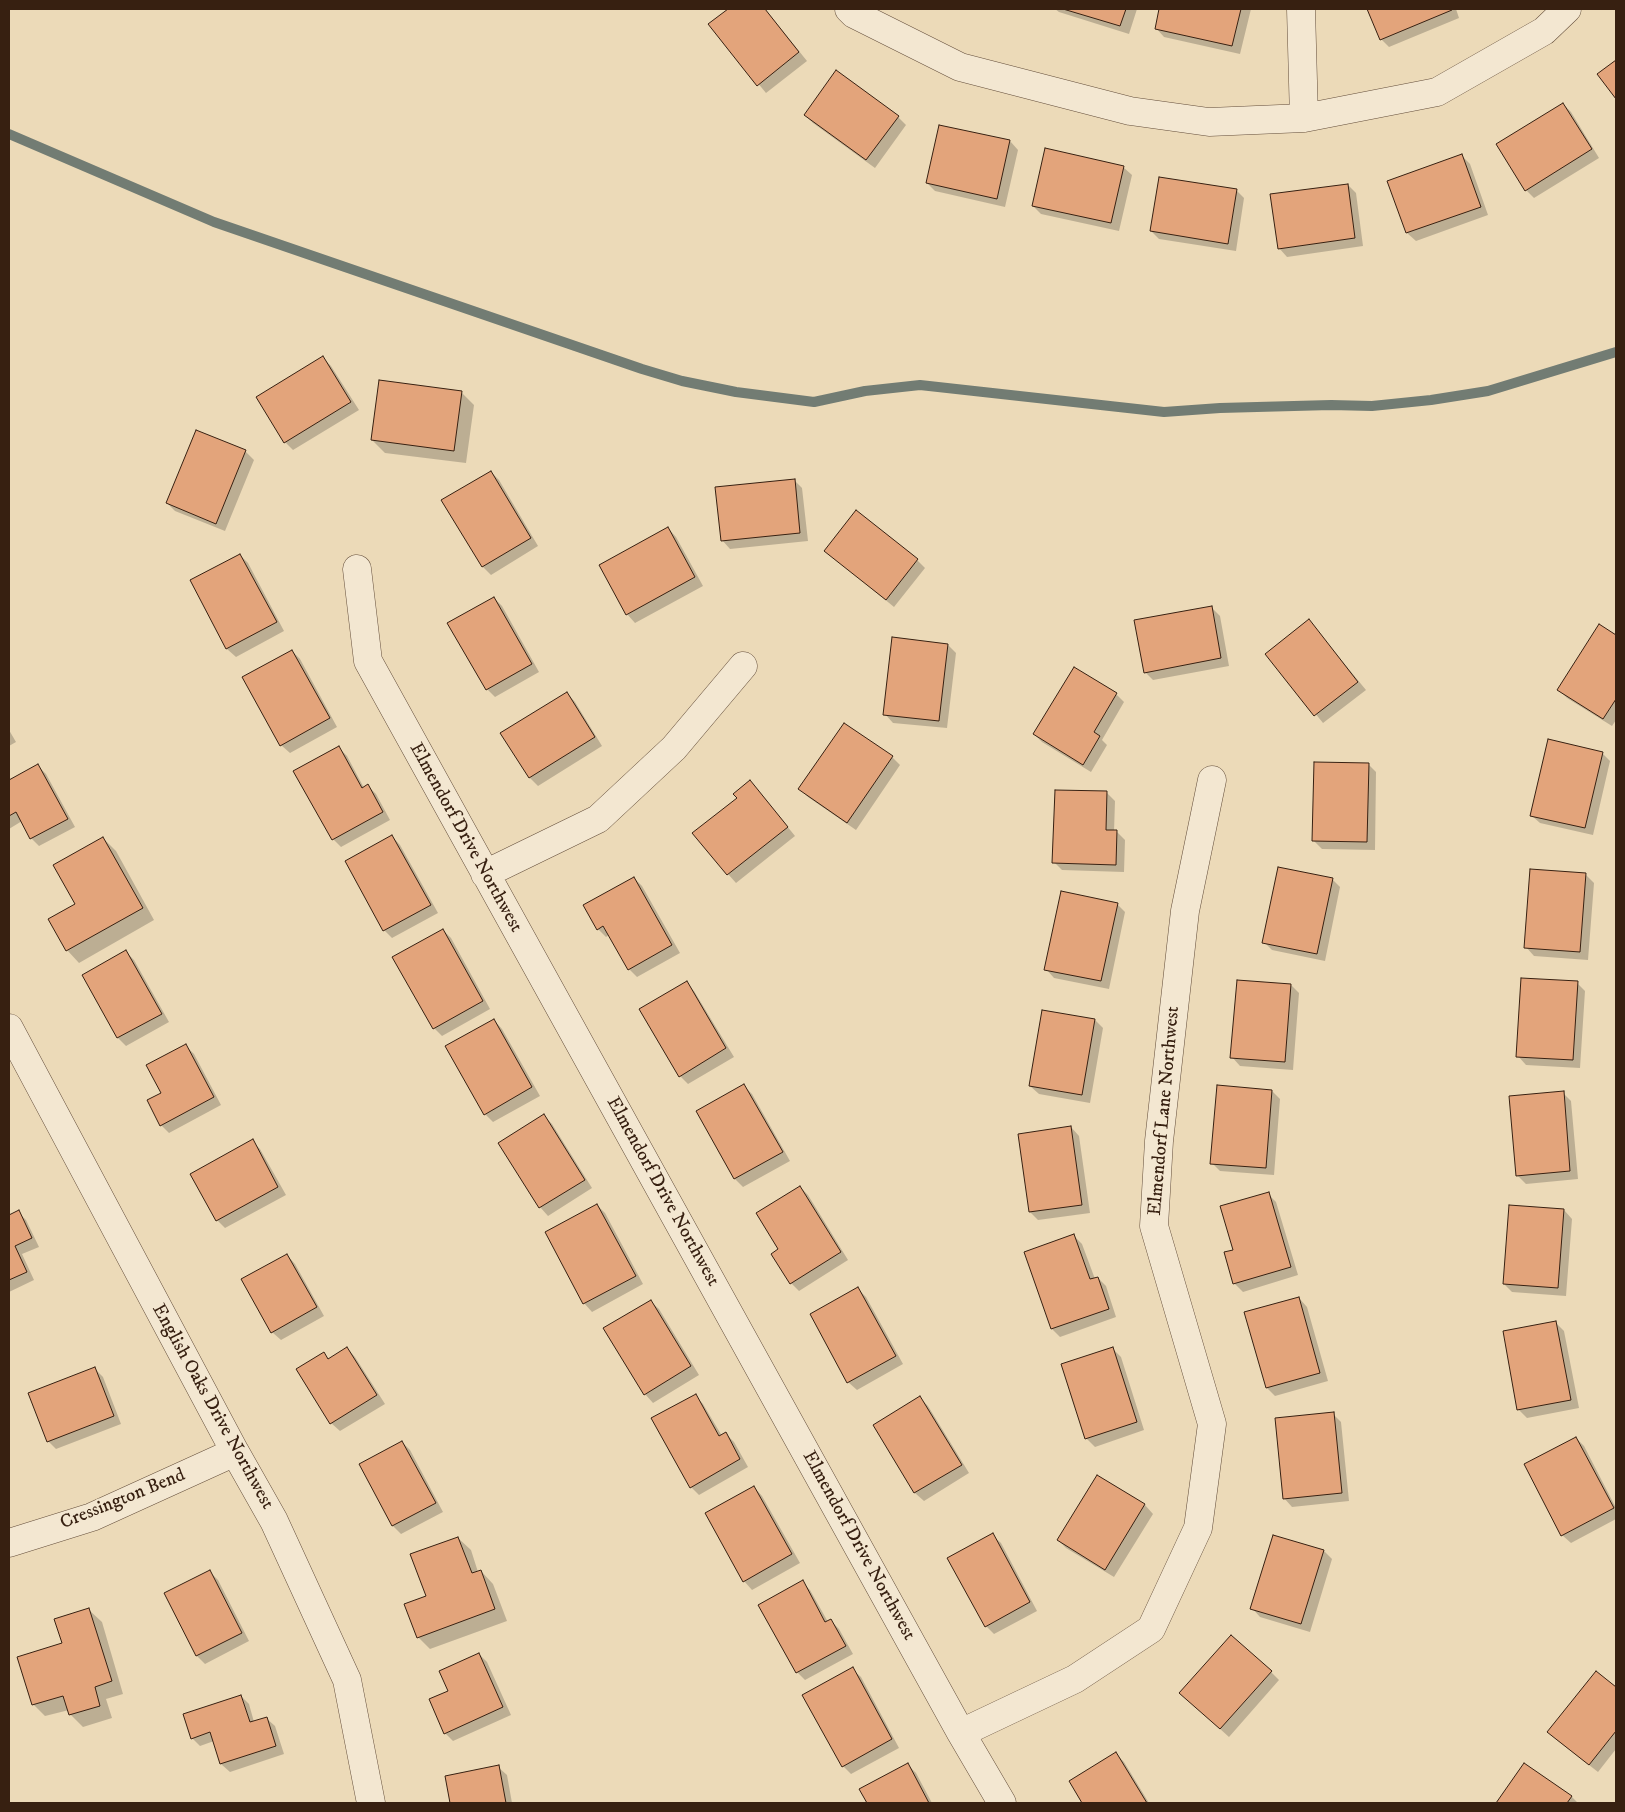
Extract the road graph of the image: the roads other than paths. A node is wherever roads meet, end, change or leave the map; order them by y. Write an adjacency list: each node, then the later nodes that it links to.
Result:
1 (849, 9): 4 (street)
2 (1301, 9): 4 (street)
3 (1567, 9): 4 (street)
4 (1304, 118)
5 (357, 569): 8 (street, Elmendorf Drive Northwest)
6 (743, 666): 8 (street)
7 (1212, 780): 12 (street, Elmendorf Lane Northwest)
8 (485, 874): 12 (street, Elmendorf Drive Northwest)
9 (9, 1028): 10 (street, English Oaks Drive Northwest)
10 (235, 1452): 11 (street, Cressington Bend); 13 (street, English Oaks Drive Northwest)
11 (9, 1543)
12 (961, 1733): 14 (street, Elmendorf Drive Northwest)
13 (371, 1803)
14 (1002, 1803)

